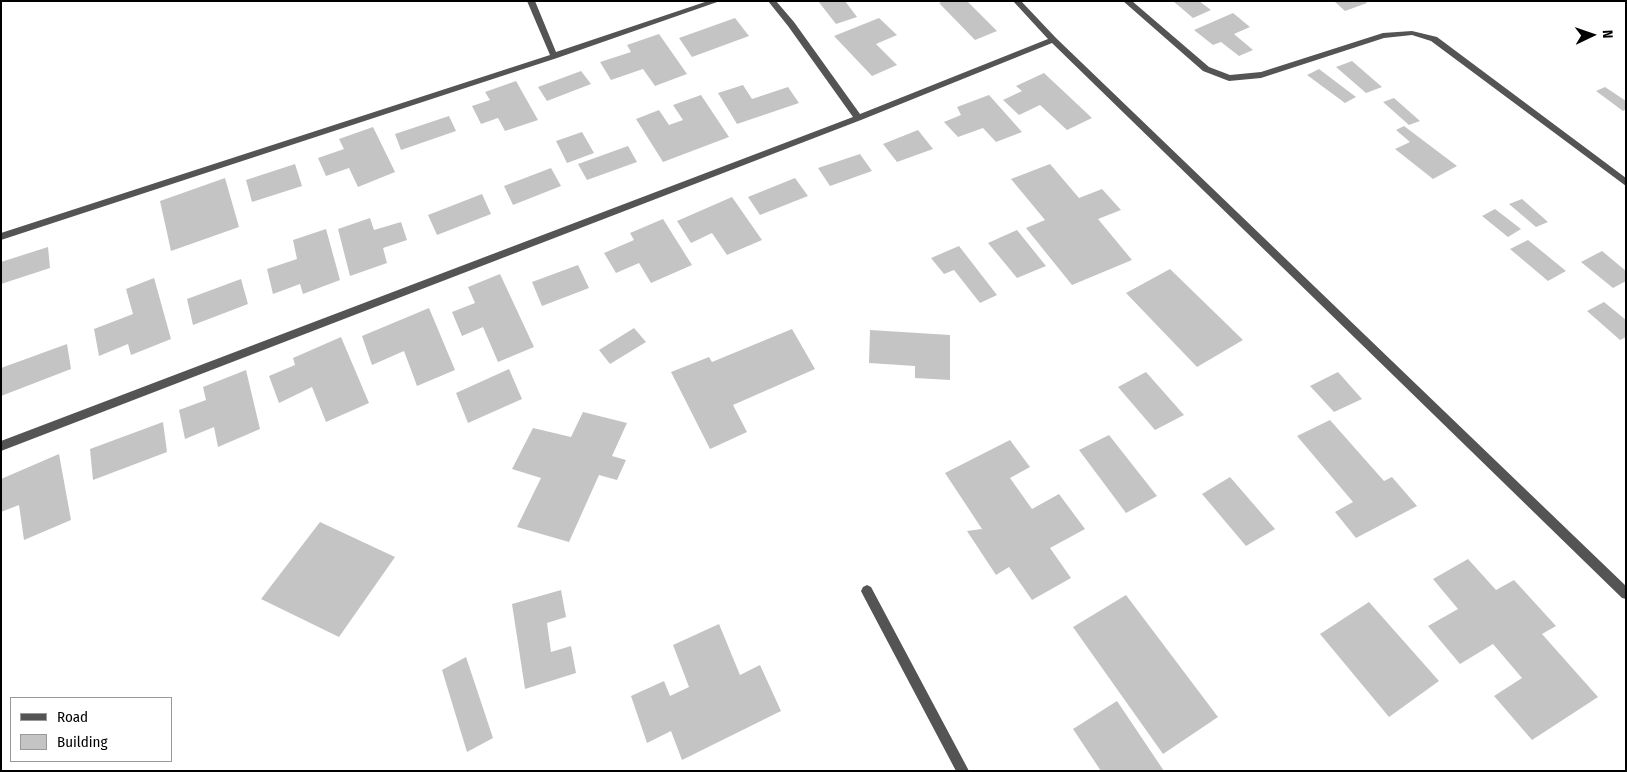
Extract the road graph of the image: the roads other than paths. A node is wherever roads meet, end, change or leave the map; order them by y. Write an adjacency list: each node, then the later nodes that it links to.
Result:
1 (532, 1): 7 (street)
2 (716, 1): 7 (street)
3 (772, 1): 8 (street)
4 (1017, 1): 6 (street)
5 (1127, 1): 9 (street)
6 (1053, 40): 8 (street); 13 (street)
7 (554, 56): 10 (street)
8 (858, 118): 11 (street)
9 (1626, 183)
10 (1, 237)
11 (1, 446)
12 (867, 592): 14 (street)
13 (1626, 594)
14 (962, 771)

